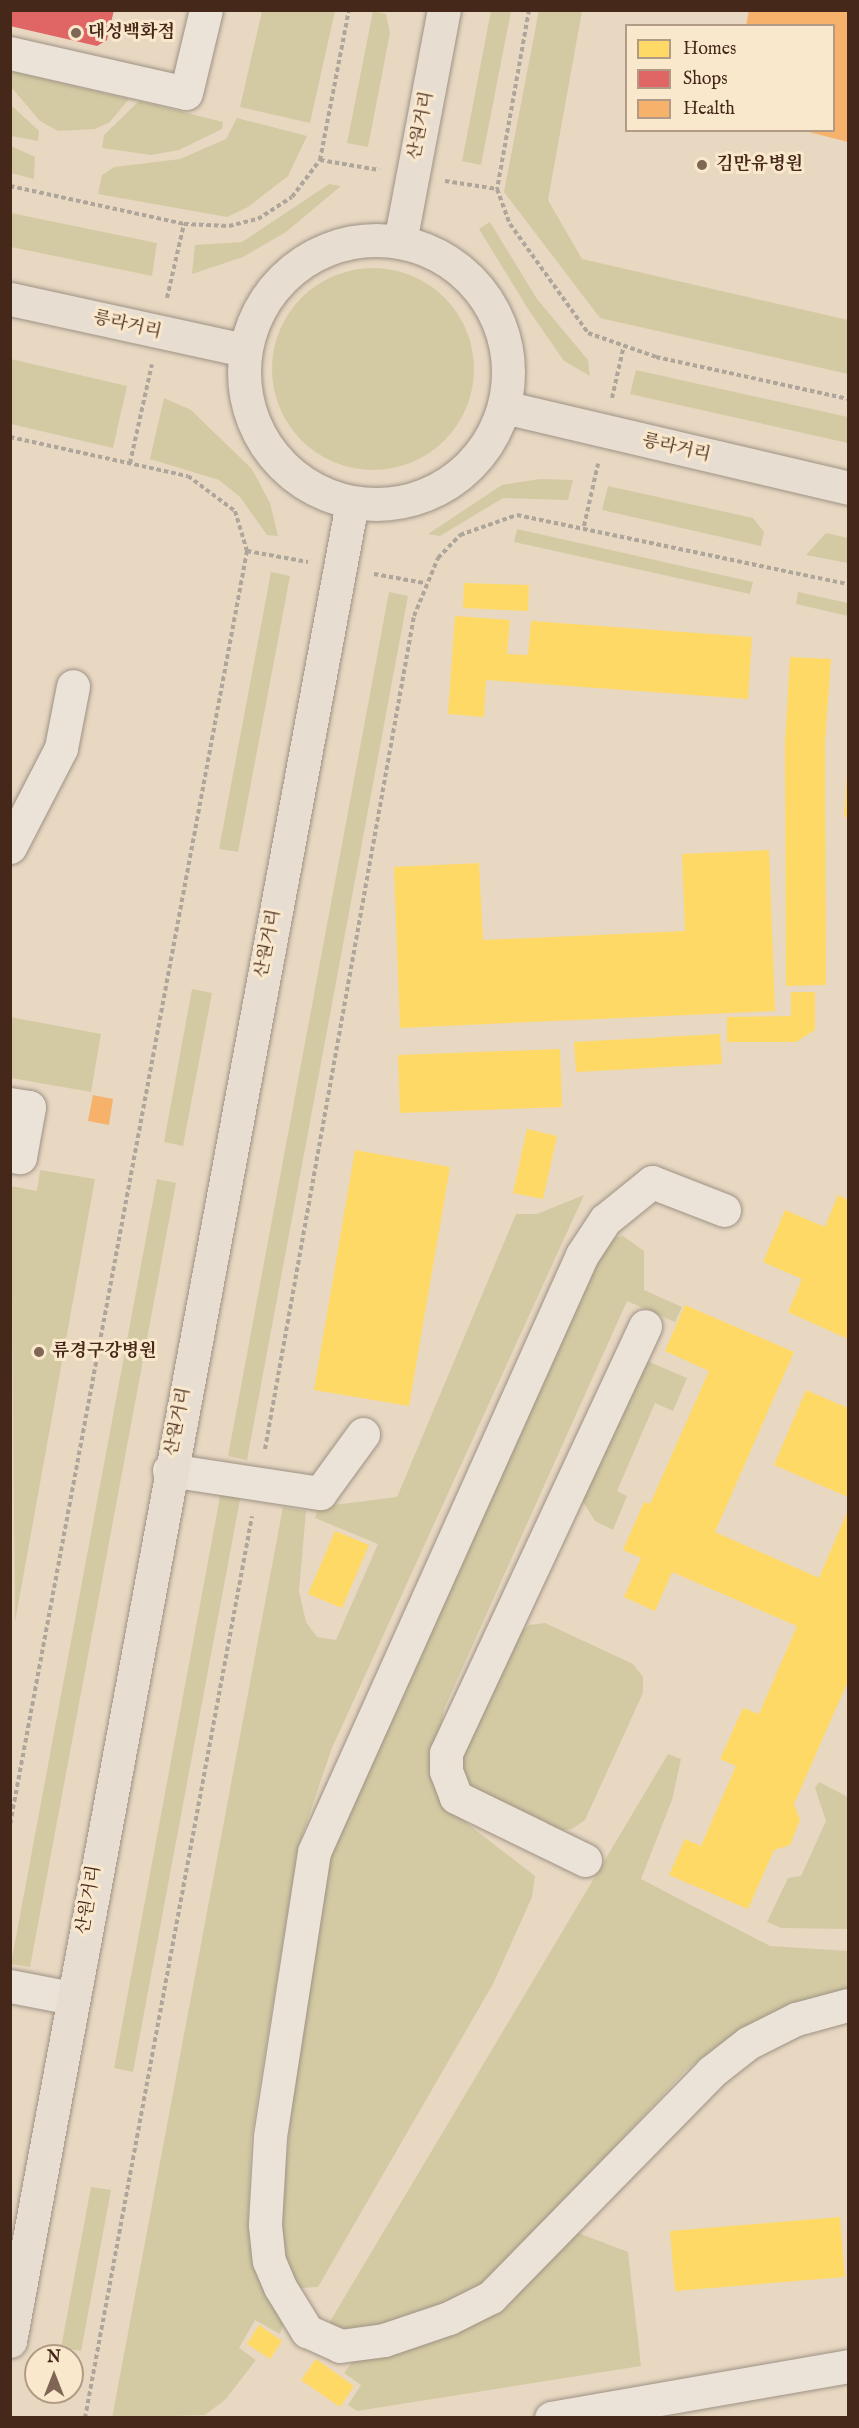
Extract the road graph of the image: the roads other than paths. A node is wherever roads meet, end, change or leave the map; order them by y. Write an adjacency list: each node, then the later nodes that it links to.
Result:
1 (206, 10): 3 (street)
2 (444, 10): 4 (main road, 산원거리)
3 (10, 53)
4 (400, 242): 6 (main road); 7 (main road)
5 (10, 299): 6 (main road, 릉라거리)
6 (244, 350): 9 (main road)
7 (504, 407): 8 (main road, 릉라거리); 9 (main road)
8 (849, 488)
9 (352, 503): 17 (main road, 산원거리)
10 (73, 686): 11 (street)
11 (10, 846)
12 (10, 1104): 13 (street)
13 (10, 1156)
14 (724, 1210): 21 (street)
15 (645, 1326): 18 (street)
16 (363, 1434): 17 (street)
17 (169, 1470): 20 (main road, 산원거리)
18 (585, 1860)
19 (10, 1986): 20 (street)
20 (72, 1998): 22 (main road, 산원거리)
21 (849, 2005)
22 (10, 2341)
23 (849, 2366): 24 (street)
24 (551, 2418)

